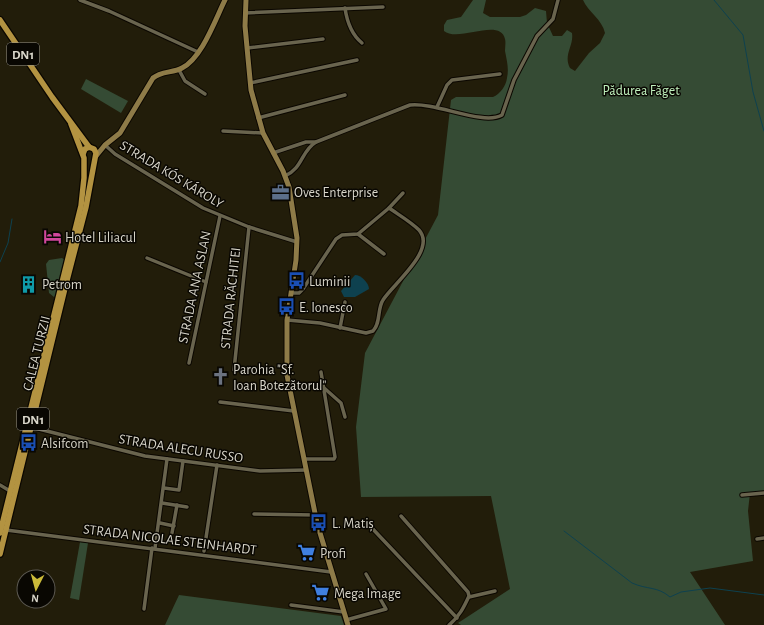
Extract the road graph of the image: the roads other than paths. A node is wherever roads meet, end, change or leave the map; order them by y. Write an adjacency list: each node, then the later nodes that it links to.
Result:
1 (80, 0): 13 (street)
2 (225, 0): 13 (street)
3 (246, 0): 7 (street)
4 (558, 0): 20 (street)
5 (383, 7): 6 (street)
6 (345, 8): 7 (street); 10 (street)
7 (246, 13): 12 (street)
8 (0, 20): 22 (main road, CALEA TURZII / DN1)
9 (323, 38): 12 (street)
10 (362, 43)
11 (297, 44): 12 (street)
12 (248, 48): 17 (street)
13 (198, 52): 15 (street)
14 (357, 60): 17 (street)
15 (179, 70): 18 (street); 26 (street)
16 (500, 74): 20 (street)
17 (250, 83): 21 (street)
18 (205, 94)
19 (345, 95): 21 (street)
20 (437, 107): 25 (street)
21 (258, 118): 24 (street)
22 (71, 124): 27 (main road, CALEA TURZII / DN1); 29 (main road, CALEA TURZII / DN1)
23 (223, 131): 24 (street)
24 (263, 133): 28 (street)
25 (316, 142): 28 (street); 31 (street)
26 (105, 145): 27 (street); 30 (street); 34 (street, STRADA KÓS KÁROLY)
27 (91, 147): 29 (main road); 30 (main road, CALEA TURZII / DN1)
28 (273, 153): 31 (street)
29 (83, 156): 30 (main road); 60 (main road, CALEA TURZII / DN1)
30 (95, 157): 52 (main road, CALEA TURZII / DN1)
31 (285, 176): 37 (street)
32 (403, 193): 33 (street)
33 (389, 208): 36 (street); 44 (street)
34 (220, 216): 35 (street, STRADA KÓS KÁROLY); 40 (street, STRADA ANA ASLAN)
35 (249, 227): 37 (street, STRADA KÓS KÁROLY); 46 (street, STRADA RĂCHITEI)
36 (358, 234): 38 (street); 41 (street)
37 (297, 242): 41 (street)
38 (384, 254)
39 (147, 258): 40 (street)
40 (206, 282): 45 (street, STRADA ANA ASLAN)
41 (291, 293): 43 (street)
42 (345, 302): 44 (street)
43 (287, 320): 44 (street); 50 (street)
44 (340, 328)
45 (189, 363)
46 (234, 370)
47 (321, 372): 48 (street)
48 (323, 386): 51 (street); 54 (street)
49 (220, 402): 50 (street)
50 (294, 412): 54 (street)
51 (345, 417)
52 (31, 427): 53 (street, STRADA ALECU RUSSO); 72 (main road, CALEA TURZII / DN1)
53 (167, 459): 55 (street, STRADA ALECU RUSSO); 59 (street)
54 (304, 459): 57 (street)
55 (183, 461): 56 (street, STRADA ALECU RUSSO); 59 (street)
56 (217, 465): 57 (street, STRADA ALECU RUSSO); 78 (street)
57 (306, 470): 67 (street)
58 (0, 485): 60 (street)
59 (164, 488): 63 (street)
60 (10, 491): 73 (main road, CALEA TURZII / DN1)
61 (764, 493): 62 (street)
62 (742, 495)
63 (162, 503): 64 (street); 69 (street)
64 (177, 505): 65 (street); 71 (street)
65 (187, 507)
66 (254, 514): 67 (street)
67 (315, 515): 80 (street)
68 (401, 516): 83 (street)
69 (160, 523): 71 (street); 77 (street)
70 (369, 525): 87 (street)
71 (174, 526): 74 (street)
72 (6, 530): 77 (street, STRADA NICOLAE STEINHARDT); 79 (main road, CALEA TURZII / DN1)
73 (0, 533)
74 (172, 533)
75 (764, 538): 76 (street)
76 (757, 539)
77 (154, 548): 80 (street, STRADA NICOLAE STEINHARDT); 85 (street)
78 (204, 551)
79 (0, 554)
80 (331, 572): 86 (street)
81 (366, 574): 88 (street)
82 (495, 591): 83 (street)
83 (469, 597): 87 (street)
84 (291, 605): 86 (street)
85 (144, 609)
86 (344, 612): 88 (street)
87 (457, 618): 89 (street)
88 (347, 622)
89 (449, 625)

